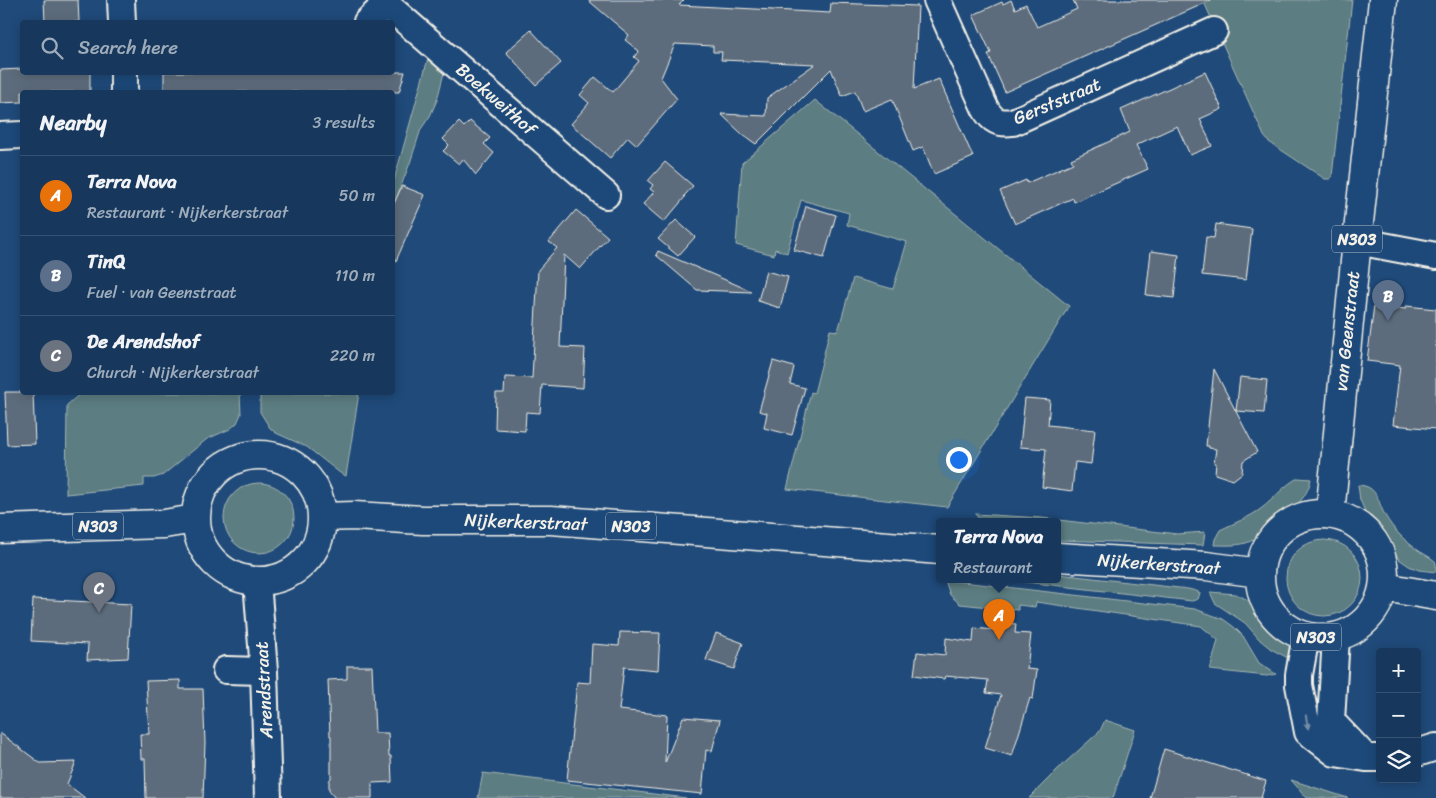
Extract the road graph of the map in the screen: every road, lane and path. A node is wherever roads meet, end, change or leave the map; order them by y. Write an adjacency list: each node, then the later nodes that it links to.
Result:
1 (121, 0): 5 (street)
2 (937, 0): 7 (street, Gerststraat)
3 (1383, 0): 13 (main road, van Geenstraat / N303)
4 (383, 2): 6 (street); 12 (street, Boekweithof)
5 (122, 20)
6 (368, 20)
7 (1214, 32)
8 (124, 75): 9 (street)
9 (124, 90)
10 (0, 136): 11 (street)
11 (20, 136)
12 (606, 195)
13 (1357, 241): 14 (street); 15 (main road, van Geenstraat / N303)
14 (1436, 256)
15 (1330, 514): 21 (main road, N303); 23 (main road, N303)
16 (322, 518): 17 (main road); 19 (main road, Nijkerkerstraat / N303); 22 (main road)
17 (196, 519): 18 (main road, N303); 22 (main road)
18 (0, 529)
19 (936, 550)
20 (1061, 557): 21 (main road, Nijkerkerstraat)
21 (1260, 573): 25 (main road, N303)
22 (257, 581): 28 (street, Arendstraat)
23 (1384, 587): 24 (main road); 26 (main road, N303)
24 (1436, 596)
25 (1306, 636): 26 (main road, N303); 31 (street, one-way to 31)
26 (1336, 636): 31 (street)
27 (226, 670): 28 (street)
28 (264, 671): 32 (street, Arendstraat)
29 (1436, 747): 30 (street)
30 (1421, 752)
31 (1373, 758)
32 (268, 798)

